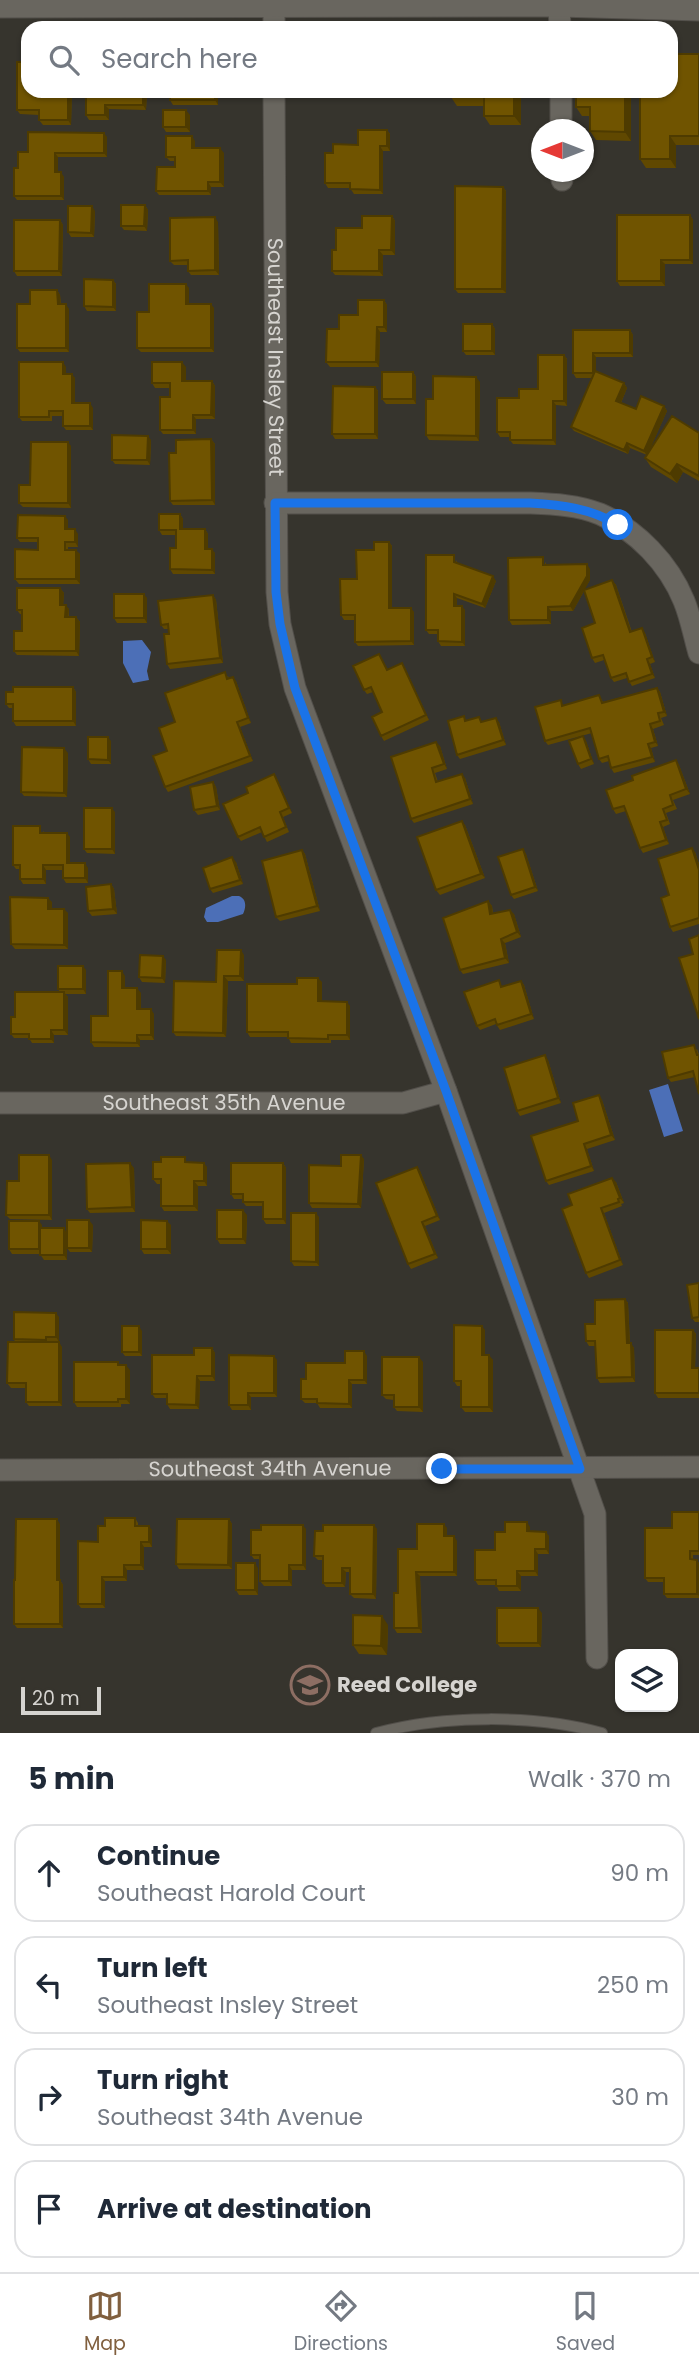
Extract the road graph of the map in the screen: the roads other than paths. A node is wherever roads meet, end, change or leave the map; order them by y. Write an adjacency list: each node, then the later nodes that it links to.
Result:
1 (274, 5): 2 (street); 3 (street); 5 (street)
2 (559, 6): 4 (street); 6 (street)
3 (0, 7)
4 (699, 10)
5 (274, 21)
6 (560, 21)
7 (274, 98): 10 (street, Southeast Insley Street)
8 (561, 98): 9 (street)
9 (561, 119)
10 (275, 503): 11 (street); 12 (street, Southeast Insley Street)
11 (699, 653)
12 (446, 1091): 13 (street, Southeast 35th Avenue); 15 (street, Southeast Insley Street)
13 (0, 1103)
14 (699, 1468): 15 (street, Southeast 34th Avenue)
15 (580, 1469): 16 (street, Southeast 34th Avenue); 17 (street, Southeast Insley Street)
16 (0, 1470)
17 (597, 1658)
18 (458, 1727): 19 (lane); 20 (lane)
19 (376, 1733)
20 (602, 1733)

